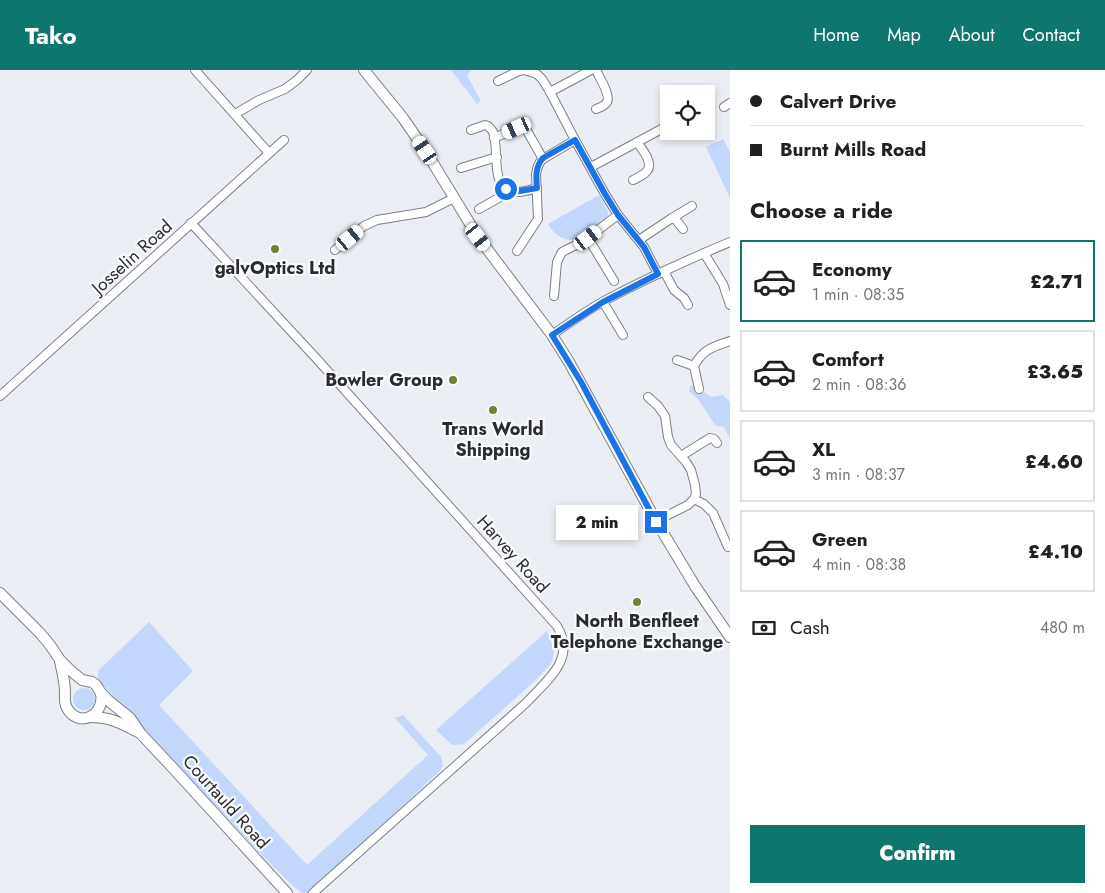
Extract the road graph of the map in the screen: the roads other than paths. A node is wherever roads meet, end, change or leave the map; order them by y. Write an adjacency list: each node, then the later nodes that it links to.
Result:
1 (195, 70): 10 (street)
2 (307, 70): 10 (street)
3 (364, 70): 25 (street)
4 (591, 70): 8 (street)
5 (596, 70): 9 (street)
6 (512, 72): 7 (street); 8 (street)
7 (498, 82)
8 (550, 92): 15 (street)
9 (596, 110)
10 (235, 114): 17 (street)
11 (471, 130): 13 (street)
12 (660, 130): 16 (street)
13 (494, 138): 18 (street); 19 (street)
14 (284, 140): 17 (street, Josselin Road)
15 (575, 140): 19 (street); 20 (street)
16 (637, 142): 20 (street); 22 (street)
17 (269, 153): 30 (street, Josselin Road)
18 (496, 156): 21 (street); 24 (street)
19 (543, 158): 23 (street)
20 (590, 167): 28 (street)
21 (461, 168)
22 (633, 180)
23 (537, 188): 24 (street); 36 (street)
24 (511, 191): 27 (street)
25 (454, 198): 35 (street); 44 (street)
26 (692, 206): 29 (street)
27 (479, 209)
28 (618, 215): 32 (street); 33 (street)
29 (672, 218): 31 (street); 33 (street)
30 (191, 223): 50 (street, Josselin Road); 68 (street, Harvey Road)
31 (683, 229)
32 (585, 240): 39 (street); 40 (street)
33 (639, 240): 38 (street)
34 (730, 242): 37 (street)
35 (335, 250)
36 (517, 251)
37 (704, 253): 38 (street); 43 (street)
38 (661, 272): 41 (street); 42 (street)
39 (614, 281)
40 (554, 296)
41 (603, 302): 44 (street); 45 (street)
42 (688, 305)
43 (730, 305)
44 (552, 335): 57 (street)
45 (623, 335)
46 (730, 341): 48 (street)
47 (677, 360): 48 (street)
48 (694, 366): 49 (street)
49 (699, 389)
50 (2, 391)
51 (648, 397): 53 (street)
52 (668, 404): 53 (street)
53 (658, 406): 55 (street)
54 (717, 443): 55 (street)
55 (681, 456): 56 (street)
56 (694, 499): 57 (street); 58 (street)
57 (656, 522): 60 (street)
58 (728, 547)
59 (0, 593): 61 (street, Courtauld Road)
60 (729, 635)
61 (60, 660): 62 (street, Courtauld Road); 64 (street, Courtauld Road)
62 (82, 680): 63 (street, Courtauld Road); 64 (street)
63 (102, 693): 65 (street); 66 (street, Courtauld Road)
64 (65, 694): 65 (street, Courtauld Road)
65 (90, 717): 66 (street, Courtauld Road)
66 (141, 734): 67 (street, Courtauld Road)
67 (287, 893)
68 (313, 893)

